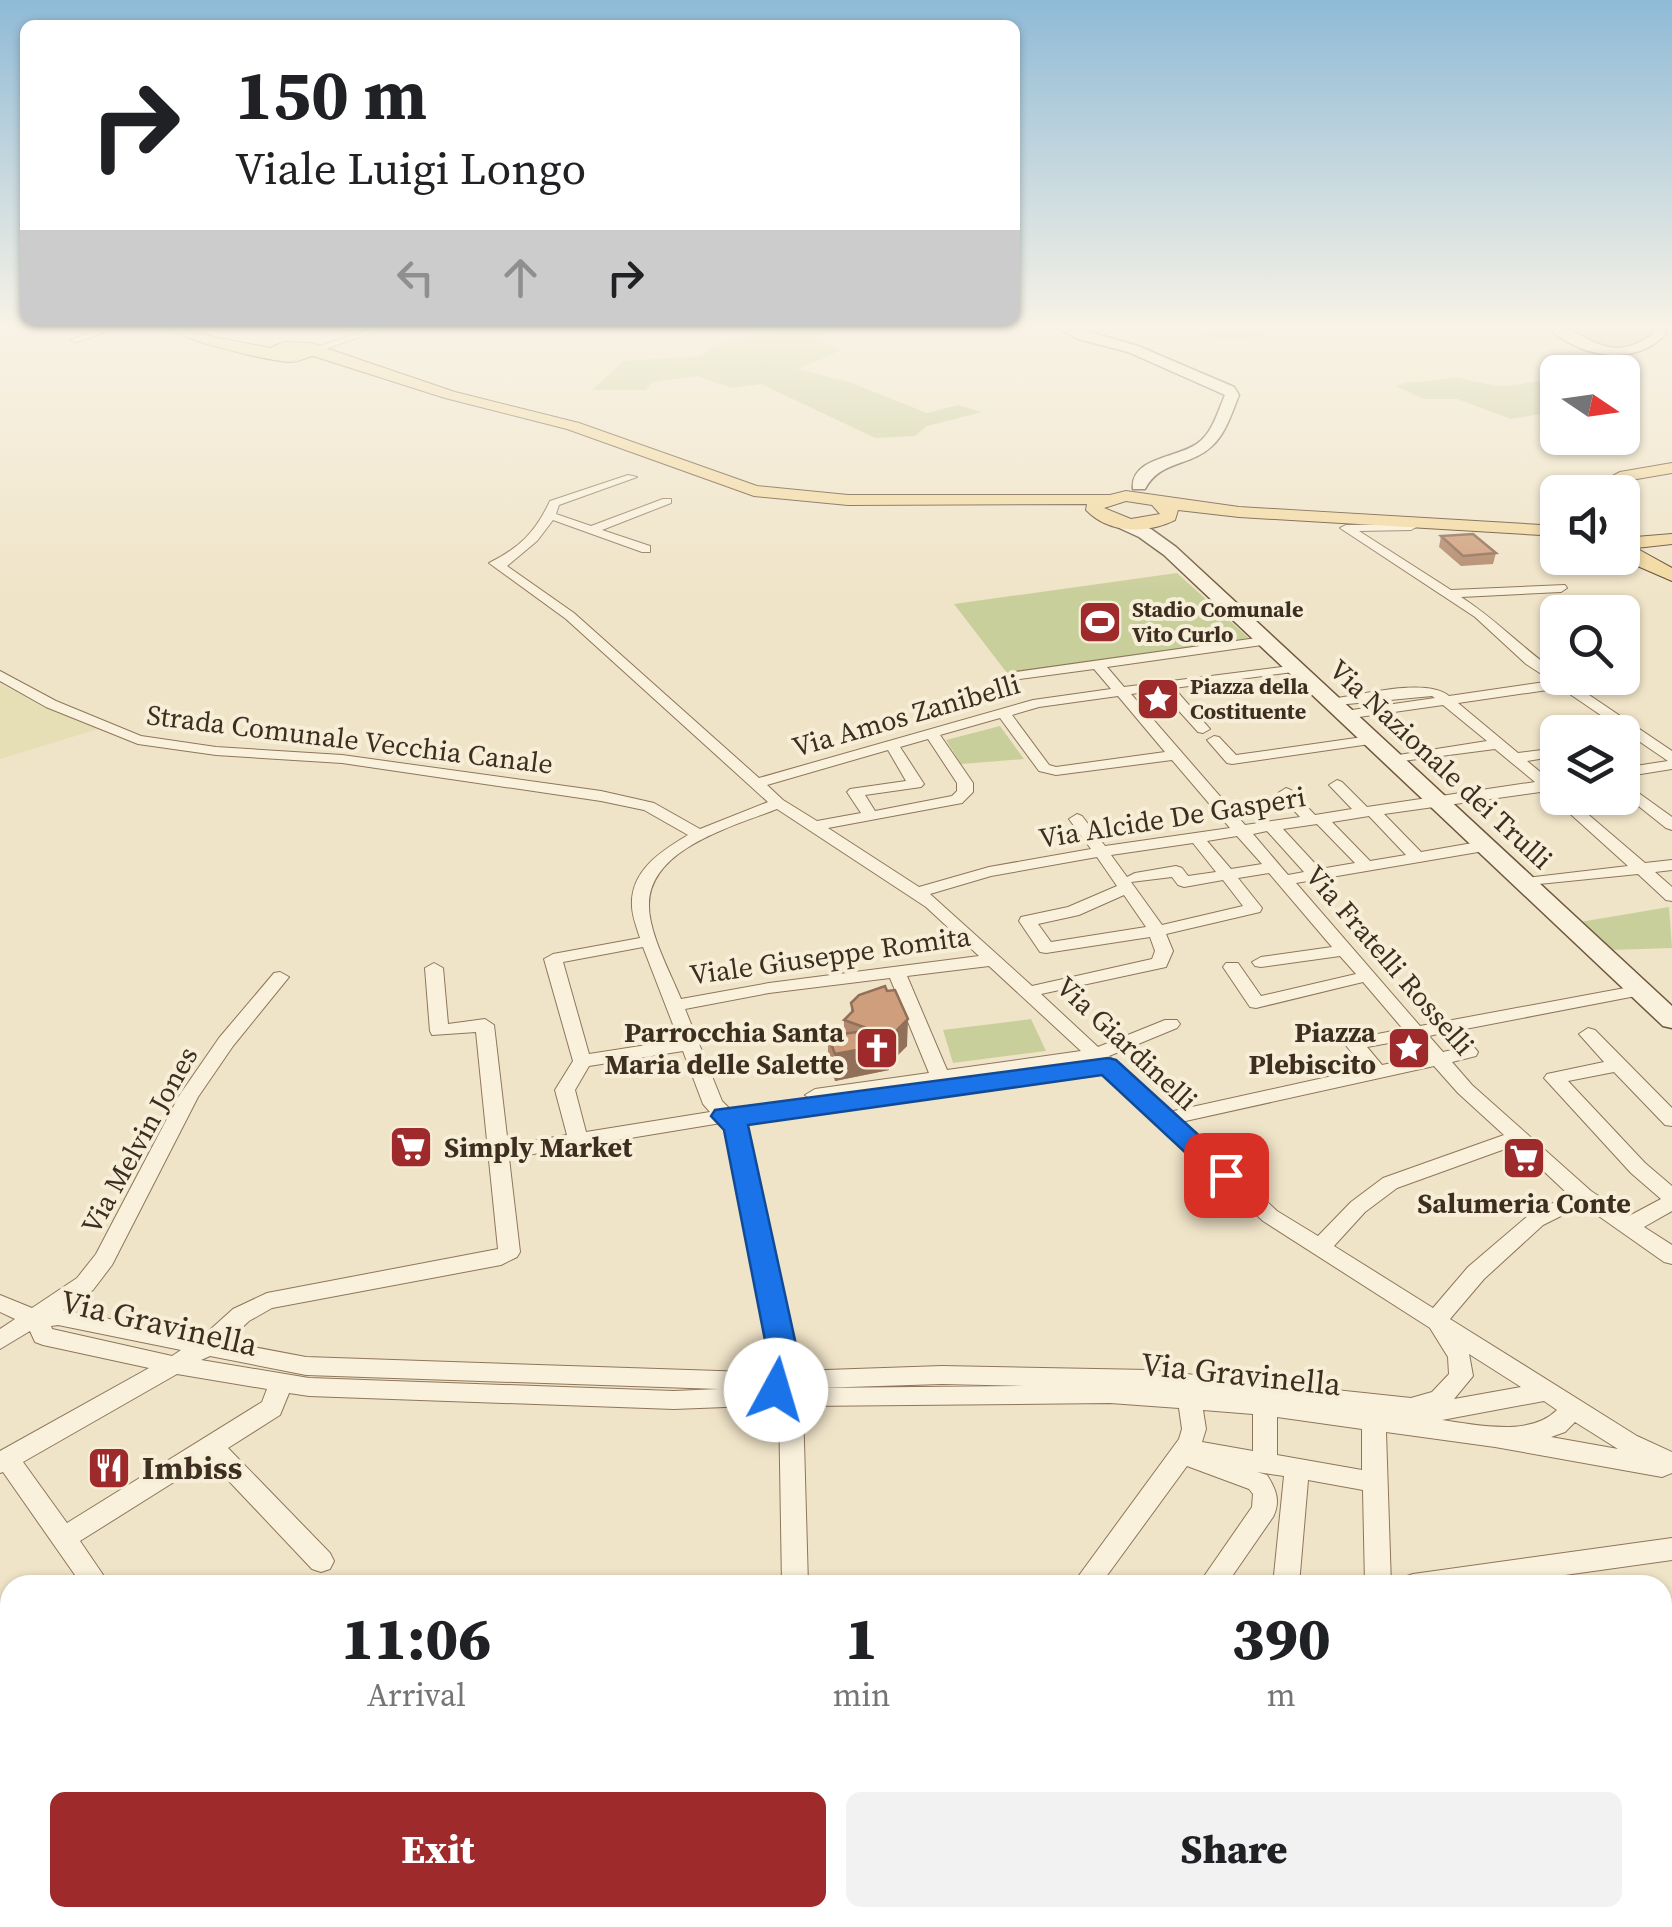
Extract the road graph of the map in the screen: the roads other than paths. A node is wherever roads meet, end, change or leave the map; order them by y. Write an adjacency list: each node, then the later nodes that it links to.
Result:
1 (537, 416): 7 (main road)
2 (1222, 416): 7 (street)
3 (1672, 468): 4 (main road)
4 (1632, 475)
5 (632, 477): 8 (street)
6 (667, 501): 13 (street)
7 (1138, 504): 10 (main road); 10 (main road); 11 (main road); 19 (street, Via Nazionale dei Trulli)
8 (551, 516): 13 (street); 50 (street, Via Giardinelli)
9 (1540, 519): 12 (main road)
10 (1121, 523): 19 (street, Via Nazionale dei Trulli)
11 (1416, 523): 12 (main road); 23 (street)
12 (1482, 526): 14 (main road)
13 (594, 530): 18 (street)
14 (1540, 531)
15 (1640, 535): 16 (main road)
16 (1667, 538): 17 (main road)
17 (1640, 541)
18 (646, 549)
19 (1170, 551): 24 (street, Via Nazionale dei Trulli)
20 (1640, 560): 21 (main road)
21 (1672, 575)
22 (1561, 588): 23 (street)
23 (1448, 594): 26 (street)
24 (1264, 642): 25 (street); 27 (street, Via Nazionale dei Trulli)
25 (1098, 665): 29 (street); 32 (street, Via Fratelli Rosselli)
26 (1540, 665)
27 (1292, 668): 30 (street); 35 (street, Via Nazionale dei Trulli)
28 (0, 675): 66 (street, Strada Comunale Vecchia Canale)
29 (1013, 676)
30 (1163, 686): 32 (street); 38 (street)
31 (1540, 687): 34 (street)
32 (1120, 691): 36 (street, Via Amos Zanibelli); 43 (street, Via Fratelli Rosselli)
33 (1578, 695): 40 (street)
34 (1449, 701): 35 (street); 42 (street)
35 (1338, 709): 38 (street, Via Nazionale dei Trulli)
36 (1004, 714): 37 (street, Via Amos Zanibelli); 43 (street)
37 (932, 734): 41 (street, Via Amos Zanibelli); 58 (street)
38 (1370, 740): 46 (street, Via Nazionale dei Trulli)
39 (1640, 740): 40 (street)
40 (1643, 740): 47 (street)
41 (891, 744): 50 (street, Via Amos Zanibelli); 58 (street)
42 (1499, 744): 45 (street); 46 (street)
43 (1176, 755): 65 (street, Via Fratelli Rosselli)
44 (1540, 755): 45 (street)
45 (1515, 758): 49 (street)
46 (1392, 760): 55 (street, Via Nazionale dei Trulli)
47 (1672, 762): 48 (street)
48 (1640, 769)
49 (1540, 778)
50 (757, 783): 56 (street, Via Giardinelli)
51 (1337, 785): 57 (street)
52 (1540, 792): 55 (street, Via Alcide De Gasperi)
53 (1286, 793): 61 (street)
54 (1640, 799): 62 (street)
55 (1436, 802): 57 (street, Via Alcide De Gasperi); 68 (street, Via Nazionale dei Trulli)
56 (778, 803): 63 (street, Via Giardinelli); 66 (street)
57 (1368, 812): 61 (street, Via Alcide De Gasperi); 70 (street)
58 (869, 814): 63 (street)
59 (1583, 815): 73 (street)
60 (1077, 819): 69 (street)
61 (1316, 819): 64 (street, Via Alcide De Gasperi); 72 (street)
62 (1672, 825)
63 (816, 826): 79 (street, Via Giardinelli)
64 (1271, 826): 65 (street, Via Alcide De Gasperi); 76 (street)
65 (1242, 831): 67 (street, Via Alcide De Gasperi); 74 (street, Via Fratelli Rosselli)
66 (699, 835): 84 (street)
67 (1197, 838): 69 (street, Via Alcide De Gasperi); 75 (street)
68 (1484, 846): 70 (street); 78 (street, Via Nazionale dei Trulli)
69 (1100, 852): 77 (street); 79 (street, Via Alcide De Gasperi)
70 (1417, 857): 72 (street)
71 (1672, 865): 73 (street)
72 (1366, 866): 76 (street)
73 (1642, 869): 78 (street); 80 (street)
74 (1280, 874): 75 (street); 76 (street); 85 (street, Via Fratelli Rosselli)
75 (1227, 875): 77 (street); 82 (street)
76 (1316, 875)
77 (1131, 883): 81 (street); 82 (street)
78 (1526, 884): 93 (street, Via Nazionale dei Trulli)
79 (919, 892): 86 (street, Via Giardinelli)
80 (1672, 896)
81 (1074, 912): 83 (street); 83 (street)
82 (1156, 931): 83 (street); 94 (street)
83 (1092, 940)
84 (649, 941): 95 (street); 104 (street)
85 (1345, 950): 87 (street); 91 (street, Via Fratelli Rosselli)
86 (992, 960): 90 (street, Viale Giuseppe Romita); 94 (street, Via Giardinelli)
87 (1260, 962)
88 (1232, 967): 91 (street)
89 (434, 968): 114 (street)
90 (896, 972): 95 (street, Viale Giuseppe Romita); 107 (street)
91 (1368, 976): 99 (street, Via Fratelli Rosselli)
92 (280, 977): 121 (street, Via Melvin Jones)
93 (1641, 990): 96 (street, Via Nazionale dei Trulli); 98 (street)
94 (1027, 992): 103 (street, Via Giardinelli)
95 (676, 1005): 101 (street)
96 (1672, 1020)
97 (1171, 1024): 103 (street)
98 (1448, 1027): 99 (street); 102 (street)
99 (1416, 1033): 102 (street, Via Fratelli Rosselli); 106 (street)
100 (1588, 1034): 105 (street)
101 (690, 1044): 104 (street); 109 (street)
102 (1436, 1058): 106 (street); 112 (street, Via Fratelli Rosselli)
103 (1102, 1060): 107 (street); 110 (street, Via Giardinelli)
104 (582, 1061): 113 (street)
105 (1618, 1065): 108 (street); 116 (street)
106 (1376, 1072): 110 (street)
107 (943, 1083): 109 (street)
108 (1663, 1101): 111 (street)
109 (724, 1116): 113 (street); 127 (street)
110 (1166, 1119): 118 (street, Via Giardinelli)
111 (1672, 1120)
112 (1519, 1137): 115 (street, Via Fratelli Rosselli); 118 (street)
113 (579, 1142): 114 (street)
114 (500, 1153): 124 (street)
115 (1584, 1196): 117 (street, Via Fratelli Rosselli); 122 (street)
116 (1672, 1200): 117 (street)
117 (1628, 1226): 119 (street, Via Fratelli Rosselli)
118 (1320, 1247): 122 (street, Via Giardinelli)
119 (1672, 1256)
120 (0, 1303): 121 (street)
121 (37, 1319): 123 (street, Via Melvin Jones); 124 (street, Via Gravinella); 125 (street, Via Gravinella)
122 (1436, 1320): 129 (street, Via Giardinelli); 132 (street)
123 (0, 1340)
124 (206, 1347): 125 (street); 127 (street, Via Gravinella)
125 (174, 1365): 126 (street, Via Gravinella); 137 (street)
126 (280, 1384): 127 (street, Via Gravinella); 135 (street)
127 (790, 1389): 128 (street, Via Gravinella); 148 (street)
128 (1189, 1391): 130 (street, Via Gravinella); 133 (street, Via Gravinella); 136 (street)
129 (1545, 1392): 131 (street, Via Giardinelli); 132 (street, Via Gravinella)
130 (1265, 1406): 133 (street, Via Gravinella); 138 (street)
131 (1570, 1406): 134 (street); 139 (street, Via Giardinelli)
132 (1406, 1407): 133 (street, Via Gravinella)
133 (1372, 1412): 134 (street, Via Gravinella); 141 (street)
134 (1495, 1437): 139 (street, Via Gravinella)
135 (211, 1446): 144 (street); 146 (street)
136 (1183, 1452): 138 (street); 142 (street); 149 (street)
137 (4, 1461): 144 (street)
138 (1265, 1463): 140 (street)
139 (1672, 1466)
140 (1297, 1469): 141 (street); 143 (street)
141 (1375, 1482): 152 (street)
142 (1265, 1493): 143 (street); 150 (street)
143 (1294, 1501): 151 (street)
144 (64, 1538): 147 (street)
145 (1672, 1549): 153 (street)
146 (321, 1561)
147 (90, 1575)
148 (795, 1575)
149 (1092, 1575)
150 (1218, 1575)
151 (1287, 1575)
152 (1378, 1575)
153 (1485, 1575)

